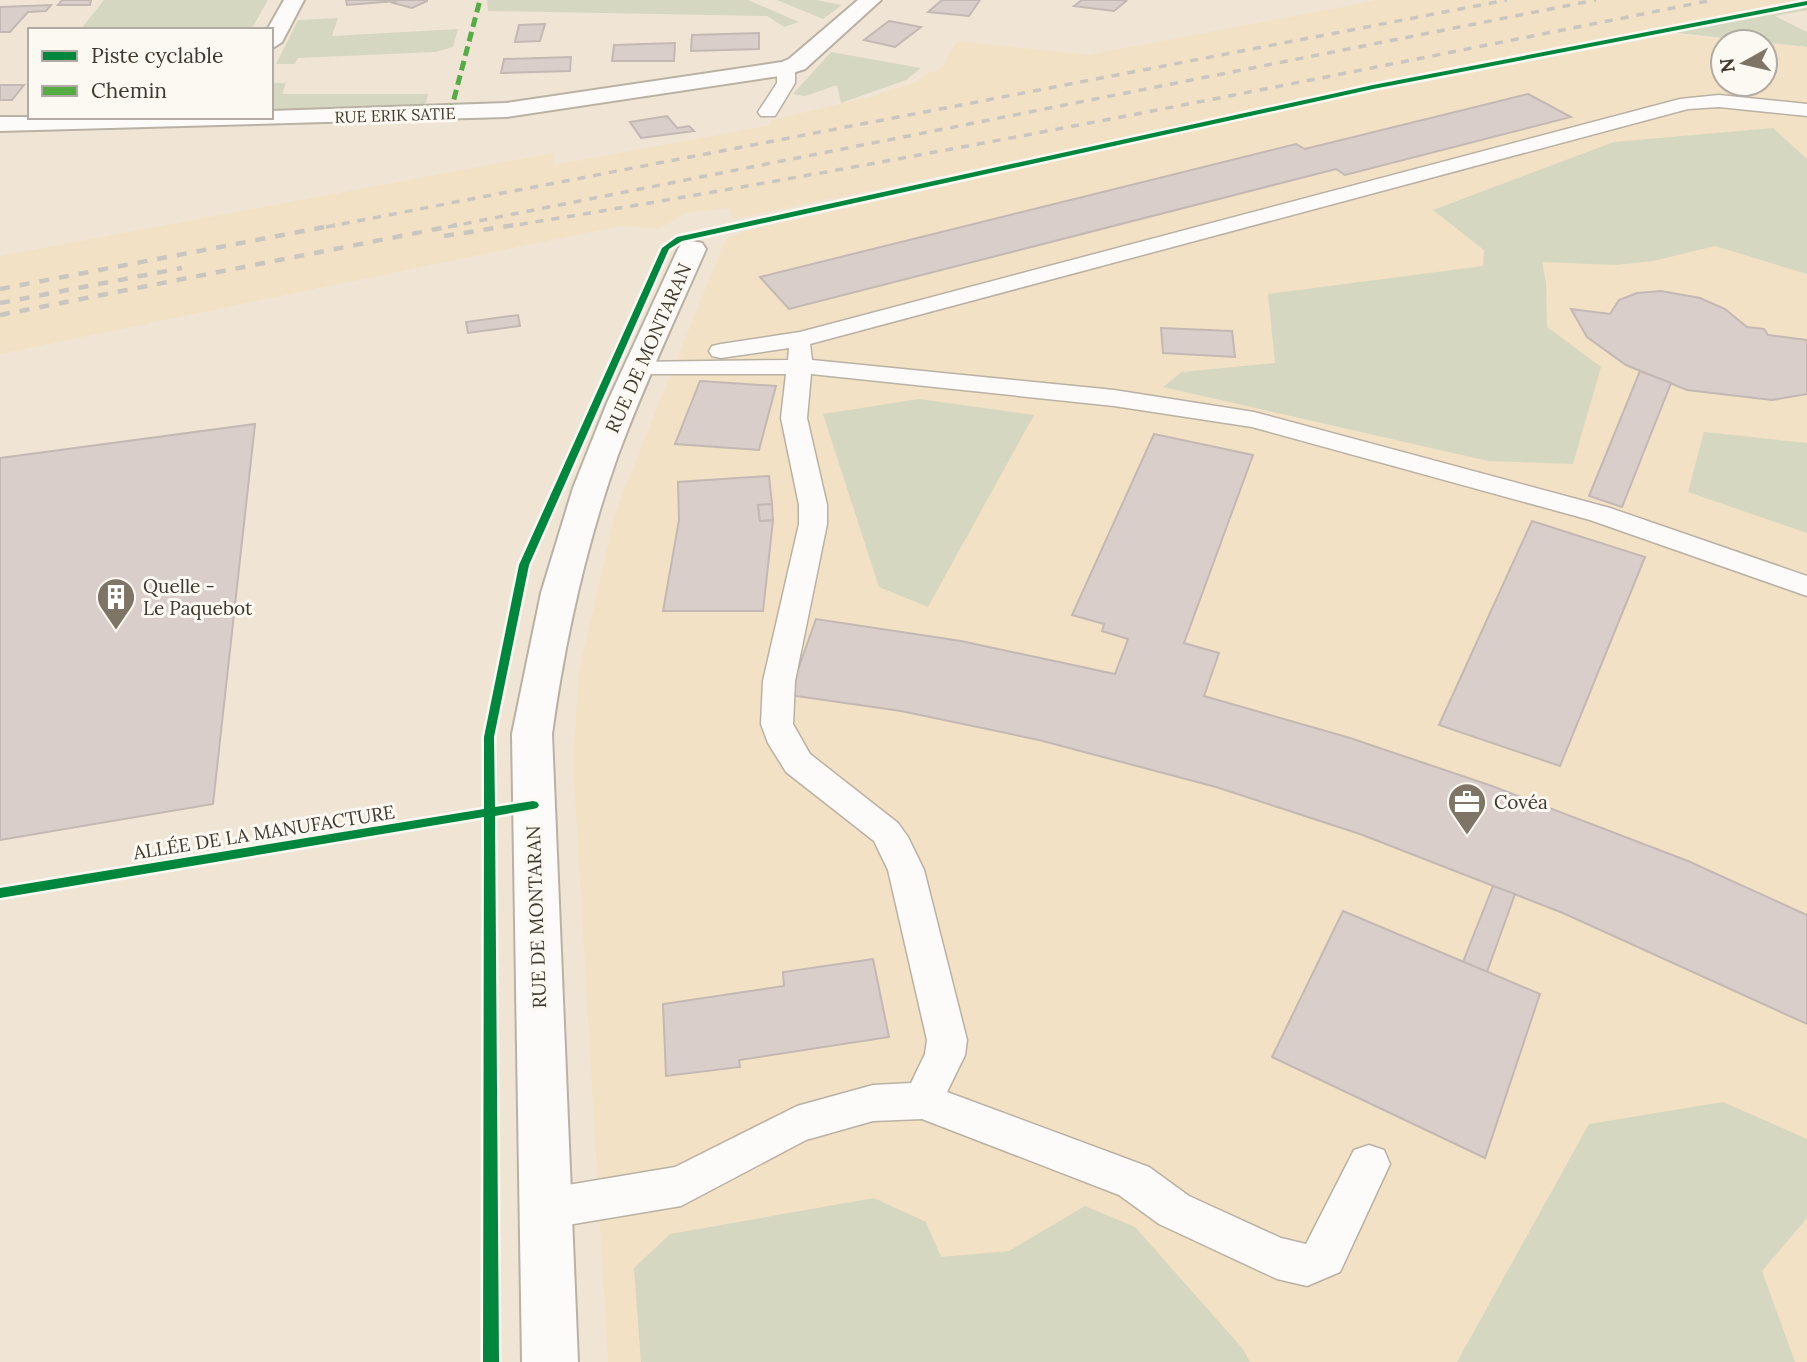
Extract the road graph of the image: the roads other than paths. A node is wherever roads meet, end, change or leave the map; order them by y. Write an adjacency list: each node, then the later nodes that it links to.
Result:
1 (294, 0): 3 (street)
2 (871, 0): 4 (street)
3 (273, 39)
4 (786, 68): 6 (lane); 7 (street, RUE ERIK SATIE)
5 (1807, 110): 11 (lane)
6 (768, 112)
7 (273, 117)
8 (192, 119): 9 (street, RUE ERIK SATIE)
9 (0, 124)
10 (692, 248): 12 (street, RUE DE MONTARAN)
11 (801, 353): 12 (lane); 13 (lane); 14 (lane)
12 (644, 359): 16 (street, RUE DE MONTARAN)
13 (1807, 586)
14 (922, 1101): 15 (lane); 16 (lane)
15 (1369, 1164)
16 (544, 1209): 17 (street, RUE DE MONTARAN)
17 (550, 1362)

